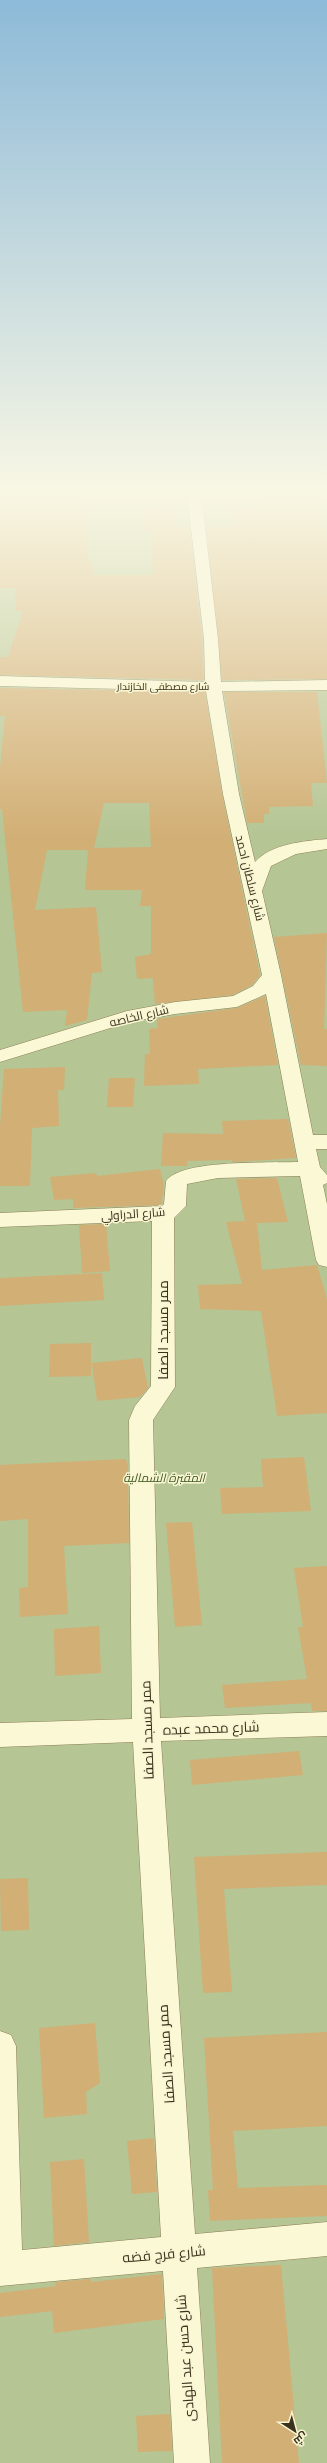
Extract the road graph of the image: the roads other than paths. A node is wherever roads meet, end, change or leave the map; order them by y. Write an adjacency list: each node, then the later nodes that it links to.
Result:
1 (207, 608): 4 (street, شارع سلطان احمد)
2 (0, 681): 4 (street, شارع مصطفى الخازندار)
3 (327, 685): 4 (street, شارع مصطفى الخازندار)
4 (213, 686): 6 (street, شارع سلطان احمد)
5 (327, 844): 6 (street)
6 (254, 889): 7 (street, شارع سلطان احمد)
7 (272, 975): 8 (street, شارع الخاصه); 9 (street, شارع سلطان احمد)
8 (0, 1056)
9 (304, 1142): 10 (street); 11 (street, شارع سلطان احمد)
10 (327, 1142)
11 (309, 1169): 12 (street); 13 (street, شارع الدراولي); 15 (street, شارع سلطان احمد)
12 (327, 1187)
13 (163, 1214): 14 (street, شارع الدراولي); 17 (street, ممر مسجد الصفا)
14 (0, 1220)
15 (327, 1260)
16 (327, 1724): 17 (street, شارع محمد عبده)
17 (146, 1730): 18 (street, شارع محمد عبده); 21 (street, ممر مسجد الصفا)
18 (0, 1735)
19 (0, 2046): 22 (street)
20 (327, 2239): 21 (street, شارع فرج فضه)
21 (178, 2253): 22 (street, شارع فرج فضه); 23 (street, شارع حسن عبد الهادى)
22 (2, 2269)
23 (192, 2463)

